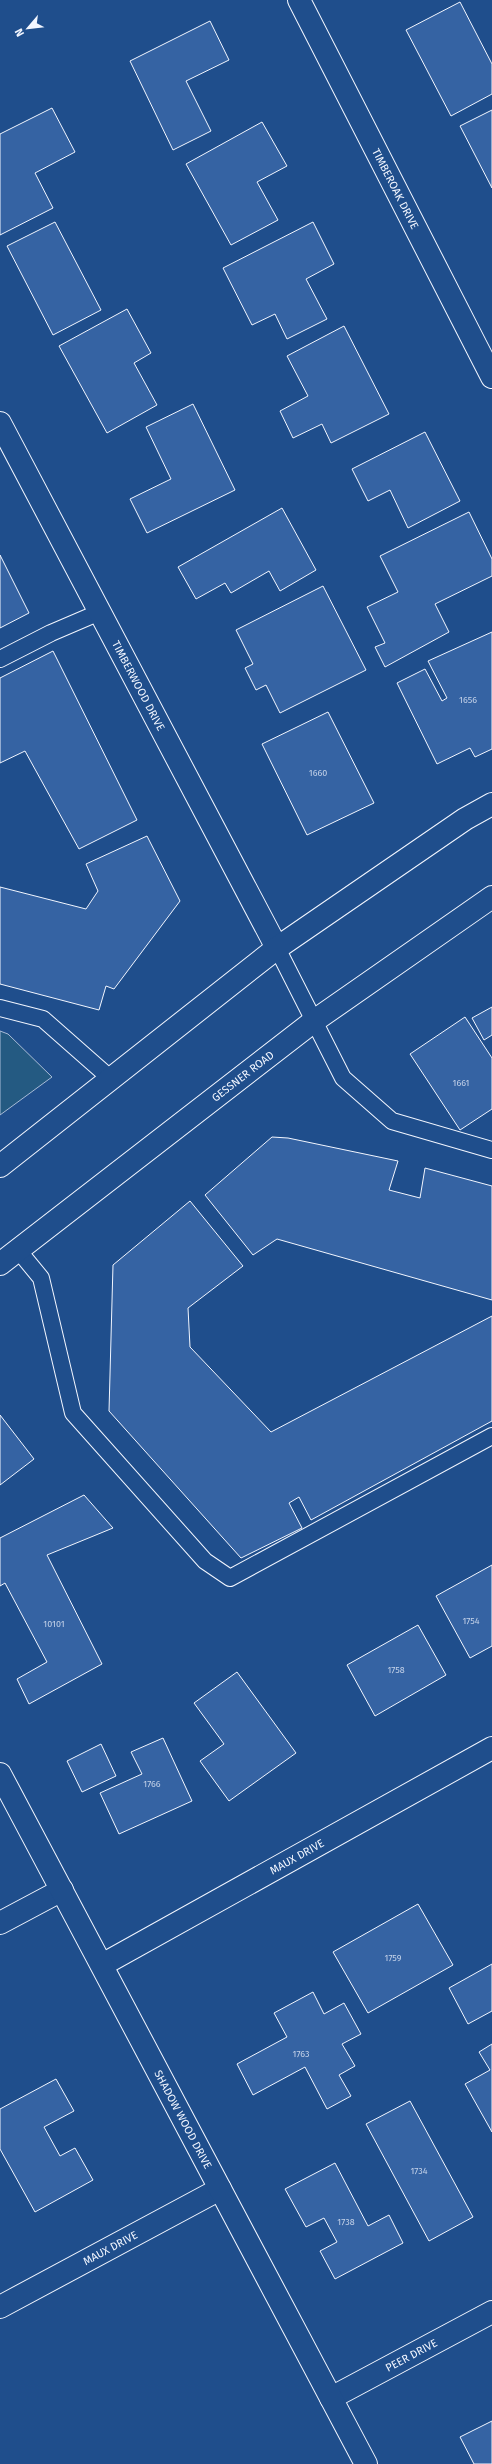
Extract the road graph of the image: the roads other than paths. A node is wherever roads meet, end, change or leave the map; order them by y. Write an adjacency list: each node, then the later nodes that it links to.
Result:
1 (299, 0): 2 (street, TIMBEROAK DRIVE)
2 (492, 377)
3 (0, 423): 4 (street, TIMBERWOOD DRIVE)
4 (100, 612): 5 (lane); 8 (street, TIMBERWOOD DRIVE)
5 (0, 659)
6 (492, 804): 8 (street)
7 (492, 897): 10 (street, GESSNER ROAD)
8 (277, 948): 10 (lane); 11 (street)
9 (0, 1008): 11 (lane)
10 (314, 1021): 12 (lane); 14 (street, GESSNER ROAD)
11 (110, 1078): 13 (street)
12 (492, 1150)
13 (0, 1166)
14 (18, 1250): 15 (street, GESSNER ROAD); 16 (lane)
15 (0, 1264)
16 (492, 1436)
17 (492, 1748): 21 (street, MAUX DRIVE)
18 (0, 1774): 19 (street, SHADOW WOOD DRIVE)
19 (62, 1890): 20 (street); 21 (street, SHADOW WOOD DRIVE)
20 (0, 1923)
21 (102, 1965): 22 (street, SHADOW WOOD DRIVE)
22 (220, 2189): 23 (street, MAUX DRIVE); 25 (street, SHADOW WOOD DRIVE)
23 (0, 2307)
24 (492, 2312): 25 (street, PEER DRIVE)
25 (331, 2398): 26 (street, SHADOW WOOD DRIVE)
26 (366, 2464)

